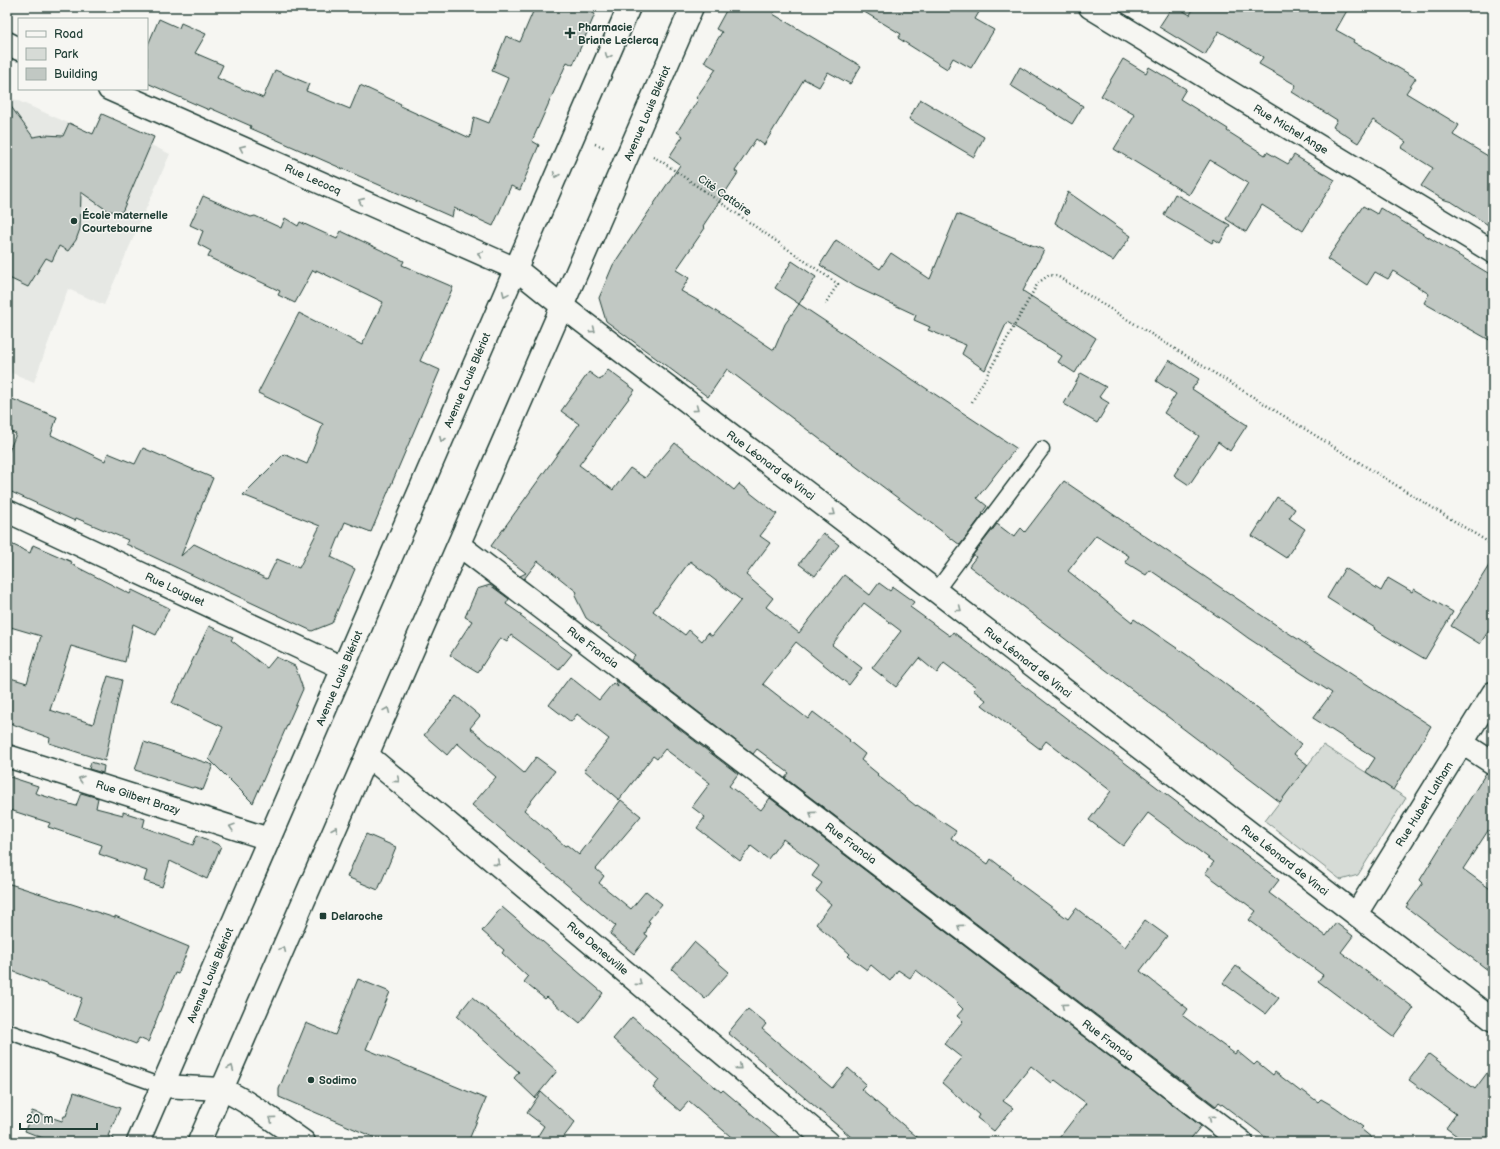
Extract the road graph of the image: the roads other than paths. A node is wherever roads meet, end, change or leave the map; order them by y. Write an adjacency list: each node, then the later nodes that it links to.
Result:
1 (629, 7): 8 (street, Avenue Louis Blériot, one-way to 8)
2 (692, 7): 9 (street, Avenue Louis Blériot)
3 (1090, 7): 7 (street, Rue Michel Ange)
4 (7, 44): 5 (street)
5 (18, 49)
6 (112, 90): 8 (street, Rue Lecocq, one-way to 6)
7 (1493, 252)
8 (516, 269): 9 (street); 14 (street, Avenue Louis Blériot, one-way to 14)
9 (562, 306): 12 (street, Avenue Louis Blériot); 13 (street, Rue Léonard de Vinci, one-way to 13)
10 (1042, 449): 13 (lane)
11 (7, 510): 14 (street, Rue Louguet)
12 (459, 545): 17 (street, Avenue Louis Blériot, one-way to 12); 30 (street, Rue Francia, one-way to 12)
13 (936, 592): 21 (street, Rue Léonard de Vinci, one-way to 21)
14 (343, 668): 20 (street, Avenue Louis Blériot)
15 (1493, 693): 16 (street, Rue Hubert Latham)
16 (1462, 743): 19 (street); 21 (street, Rue Hubert Latham)
17 (368, 755): 25 (street, Avenue Louis Blériot, one-way to 17); 29 (street, Rue Deneuville, one-way to 29)
18 (7, 756): 20 (street, Rue Gilbert Brazy, one-way to 18)
19 (1493, 763)
20 (269, 839): 24 (street, Avenue Louis Blériot)
21 (1356, 914): 22 (street, Rue Léonard de Vinci)
22 (1493, 1020)
23 (7, 1031): 24 (lane)
24 (162, 1086): 25 (street); 26 (street, Avenue Louis Blériot)
25 (222, 1089): 27 (street, Avenue Louis Blériot); 28 (street, one-way to 25)
26 (138, 1142)
27 (199, 1142)
28 (304, 1142)
29 (828, 1142)
30 (1242, 1142)

